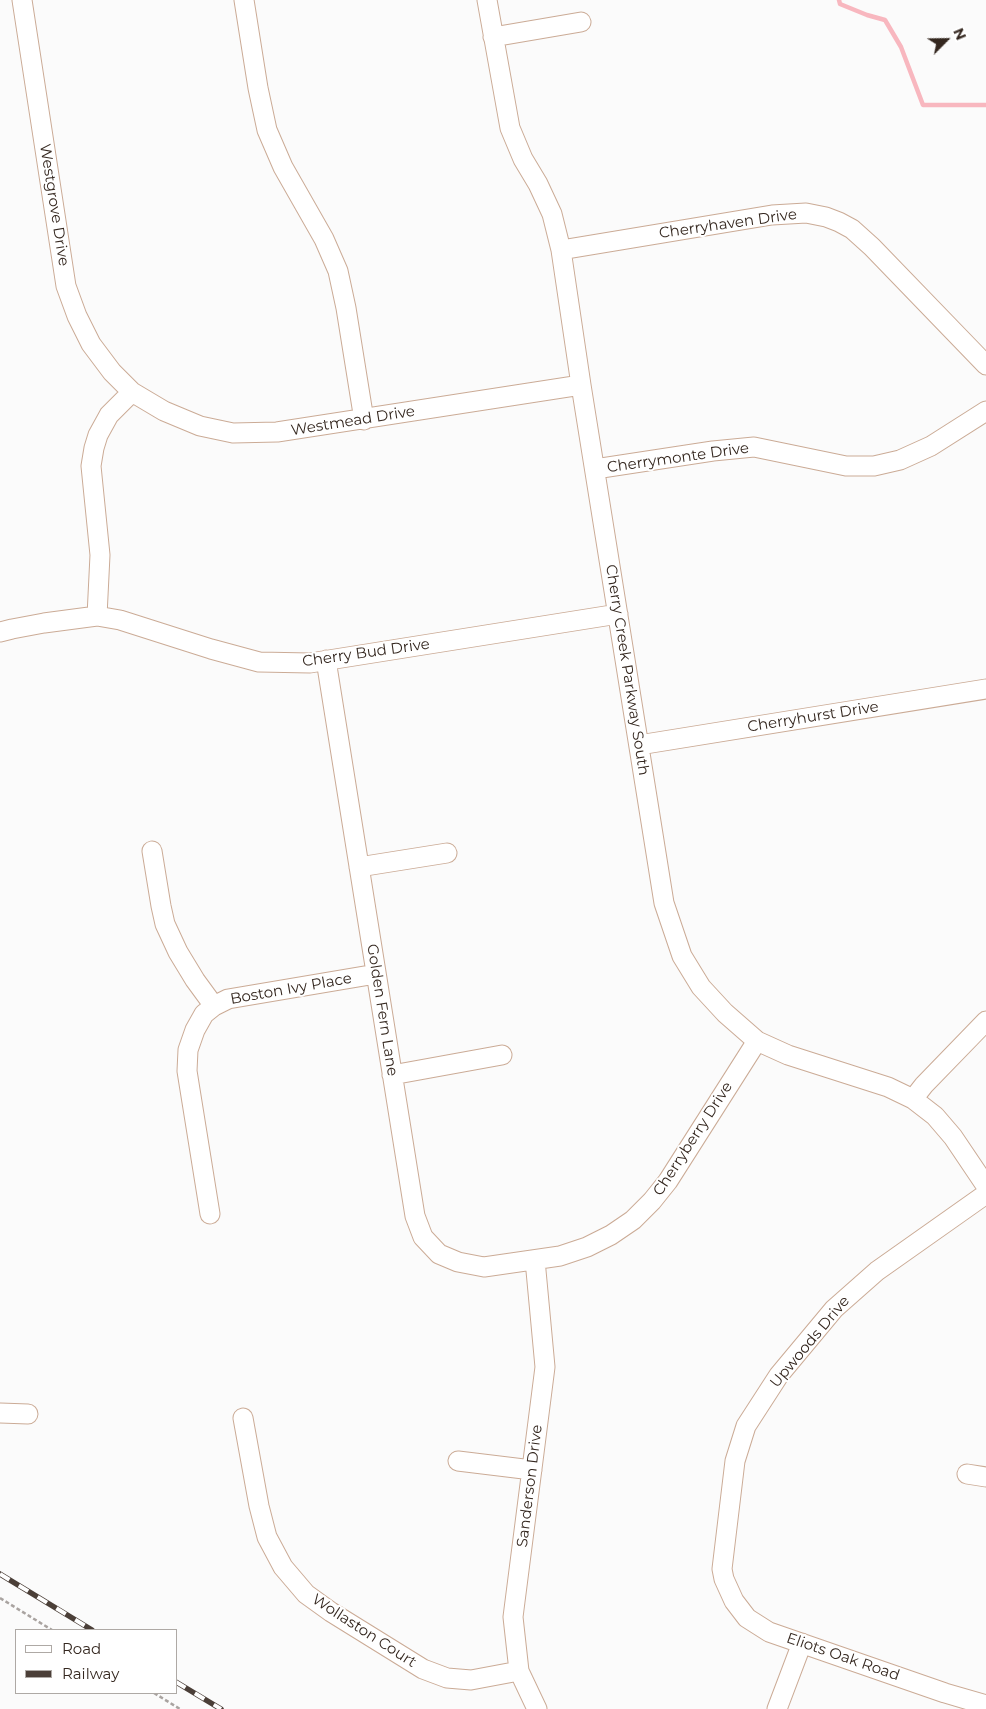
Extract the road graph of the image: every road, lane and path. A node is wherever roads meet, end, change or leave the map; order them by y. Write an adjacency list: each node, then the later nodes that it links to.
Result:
1 (22, 0): 9 (street, Westgrove Drive)
2 (244, 0): 11 (street)
3 (487, 0): 5 (street, Cherry Creek Parkway South)
4 (581, 22): 5 (street)
5 (493, 36): 6 (street, Cherry Creek Parkway South)
6 (561, 250): 7 (street, Cherryhaven Drive); 8 (street, Cherry Creek Parkway South)
7 (986, 365)
8 (581, 384): 11 (street, Westmead Drive); 12 (street, Cherry Creek Parkway South)
9 (132, 392): 11 (street, Westmead Drive); 14 (street)
10 (986, 411): 12 (street, Cherrymonte Drive)
11 (364, 420)
12 (595, 469): 13 (street, Cherry Creek Parkway South)
13 (618, 614): 16 (street, Cherry Bud Drive); 18 (street, Cherry Creek Parkway South)
14 (97, 616): 15 (street, Cherry Bud Drive); 16 (street, Cherry Bud Drive)
15 (0, 632)
16 (326, 660): 21 (street, Golden Fern Lane)
17 (986, 689): 18 (street, Cherryhurst Drive)
18 (639, 745): 25 (street, Cherry Creek Parkway South)
19 (152, 851): 23 (street)
20 (447, 853): 21 (street)
21 (359, 867): 22 (street, Golden Fern Lane)
22 (376, 974): 23 (street, Boston Ivy Place); 27 (street, Golden Fern Lane)
23 (214, 1006): 31 (street, Boston Ivy Place)
24 (986, 1021): 28 (street)
25 (757, 1041): 28 (street, Cherry Creek Parkway South); 32 (street, Cherryberry Drive)
26 (502, 1055): 27 (street)
27 (392, 1075): 32 (street, Golden Fern Lane)
28 (913, 1099): 29 (street, Cherry Creek Parkway South)
29 (986, 1186)
30 (986, 1194): 40 (street, Upwoods Drive)
31 (210, 1214)
32 (535, 1260): 37 (street, Sanderson Drive)
33 (0, 1414): 34 (street)
34 (28, 1414)
35 (243, 1418): 44 (street, Wollaston Court)
36 (458, 1461): 37 (street)
37 (532, 1470): 44 (street, Sanderson Drive)
38 (967, 1474): 39 (street)
39 (986, 1477)
40 (724, 1579): 43 (street, Eliots Oak Road)
41 (0, 1598): 42 (path)
42 (50, 1629)
43 (802, 1643): 46 (street, Eliots Oak Road); 49 (street)
44 (519, 1671): 48 (street, Sanderson Drive)
45 (156, 1694): 47 (path)
46 (986, 1705)
47 (180, 1709)
48 (537, 1709)
49 (777, 1709)

